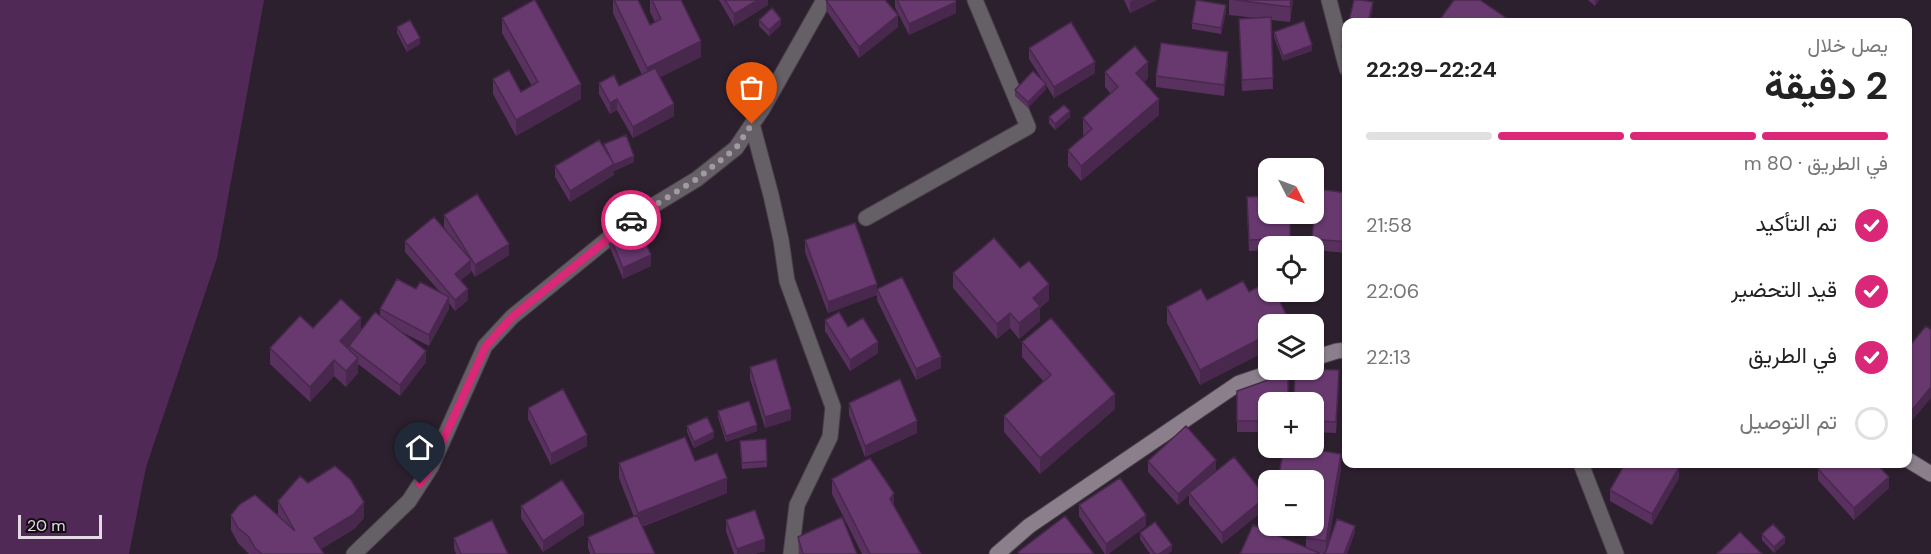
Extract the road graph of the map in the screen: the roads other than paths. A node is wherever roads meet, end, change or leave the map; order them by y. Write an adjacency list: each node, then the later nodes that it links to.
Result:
1 (824, 0): 5 (street)
2 (975, 0): 6 (street)
3 (1329, 0): 4 (street)
4 (1342, 50)
5 (752, 124): 13 (street); 14 (street)
6 (867, 218)
7 (1342, 350): 8 (main road)
8 (1324, 355)
9 (1258, 377): 15 (main road)
10 (1912, 462): 12 (main road)
11 (1583, 468): 16 (street)
12 (1931, 474)
13 (354, 554)
14 (791, 554)
15 (997, 554)
16 (1616, 554)

